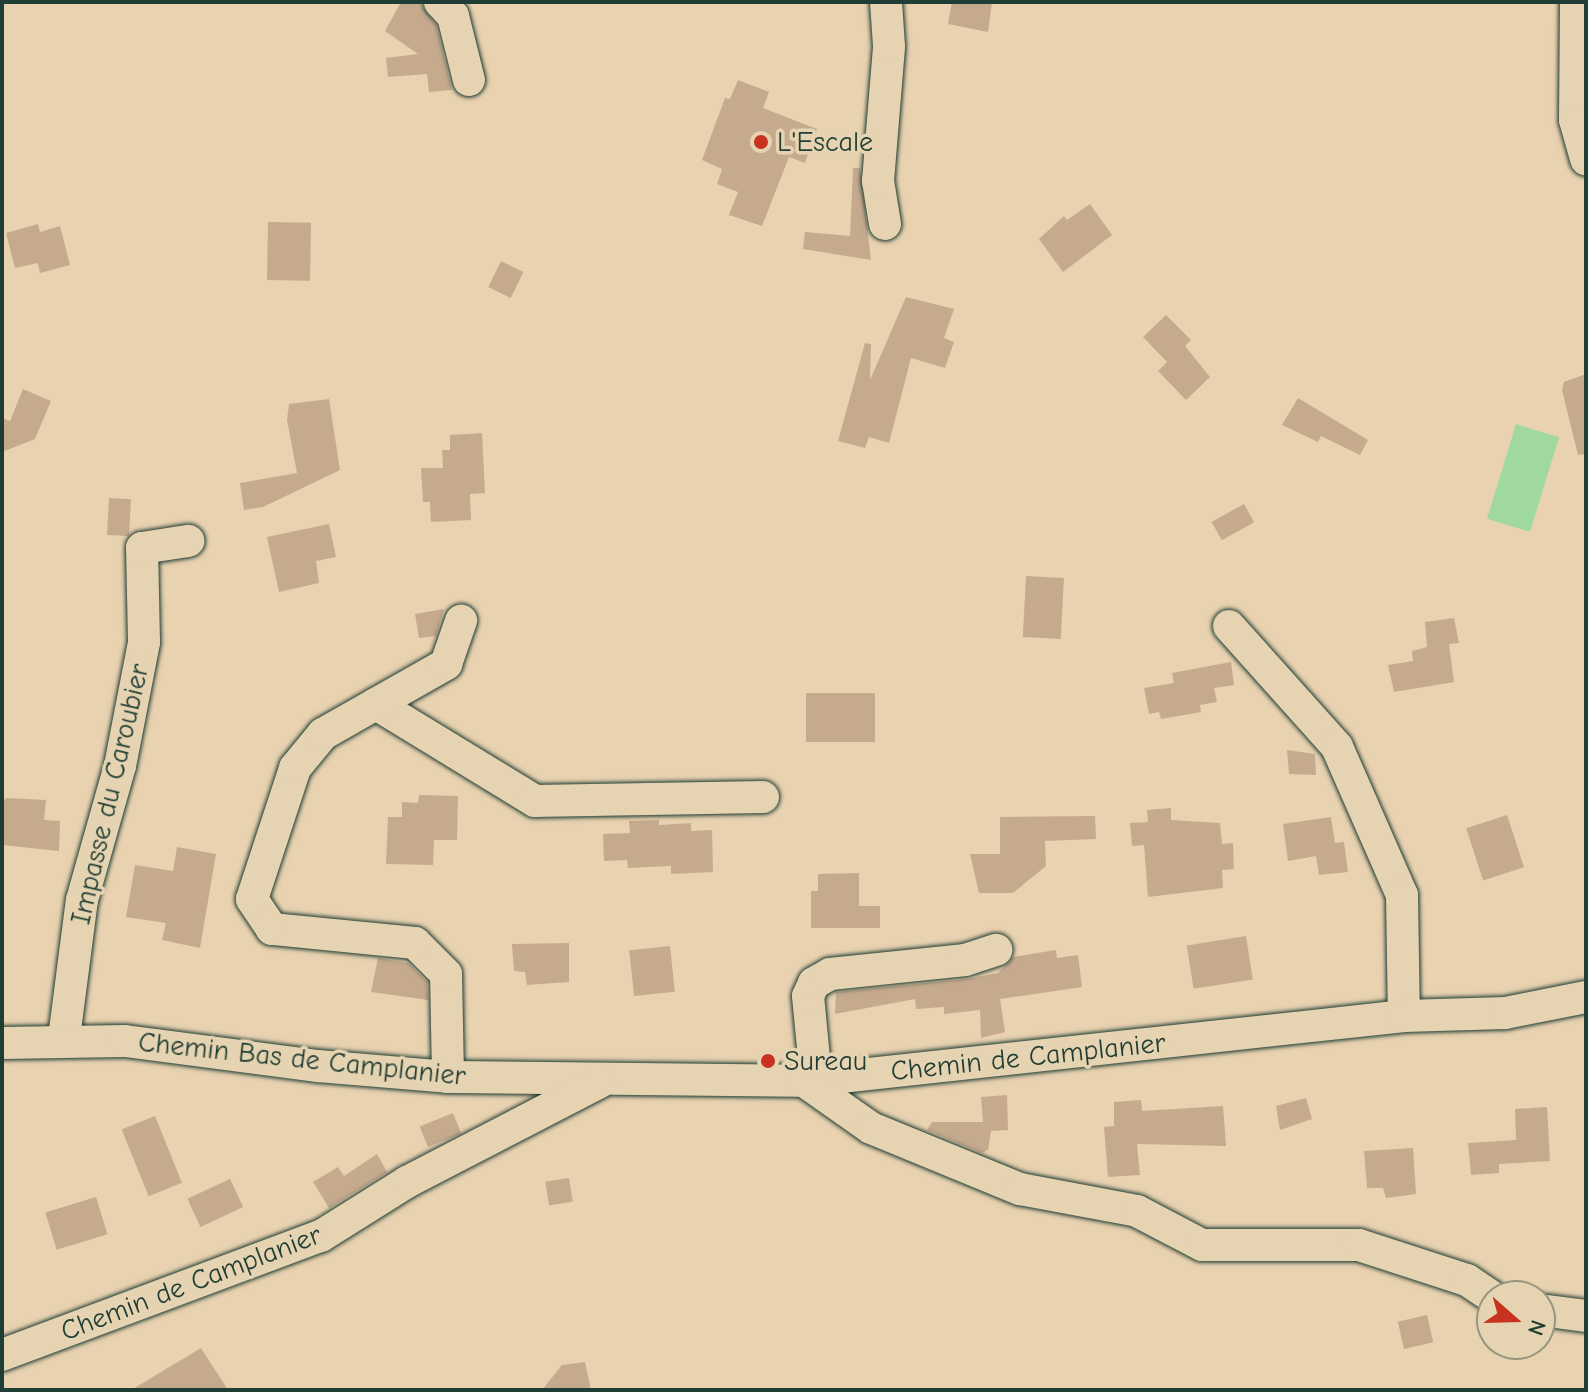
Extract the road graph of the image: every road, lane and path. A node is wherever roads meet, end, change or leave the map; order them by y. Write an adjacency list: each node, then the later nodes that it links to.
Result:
1 (440, 2): 4 (street)
2 (886, 2): 6 (street)
3 (1575, 12): 5 (street)
4 (469, 80)
5 (1586, 159)
6 (885, 224)
7 (188, 541): 17 (street, Impasse du Caroubier)
8 (461, 621): 10 (street)
9 (1229, 626): 15 (street)
10 (376, 704): 11 (street); 19 (street)
11 (763, 797)
12 (996, 950): 21 (street)
13 (1586, 997): 14 (street, Chemin de Camplanier)
14 (1532, 1010): 15 (street, Chemin de Camplanier); 16 (street)
15 (1404, 1016): 21 (street, Chemin de Camplanier)
16 (1586, 1023)
17 (64, 1038): 18 (street, Chemin Bas de Camplanier); 19 (street, Chemin Bas de Camplanier)
18 (2, 1043)
19 (448, 1077): 20 (street, Chemin Bas de Camplanier)
20 (603, 1080): 21 (street, Chemin de Camplanier); 25 (street, Chemin de Camplanier)
21 (810, 1080): 22 (street)
22 (1476, 1286)
23 (1556, 1312): 24 (street)
24 (1586, 1316)
25 (2, 1355)

